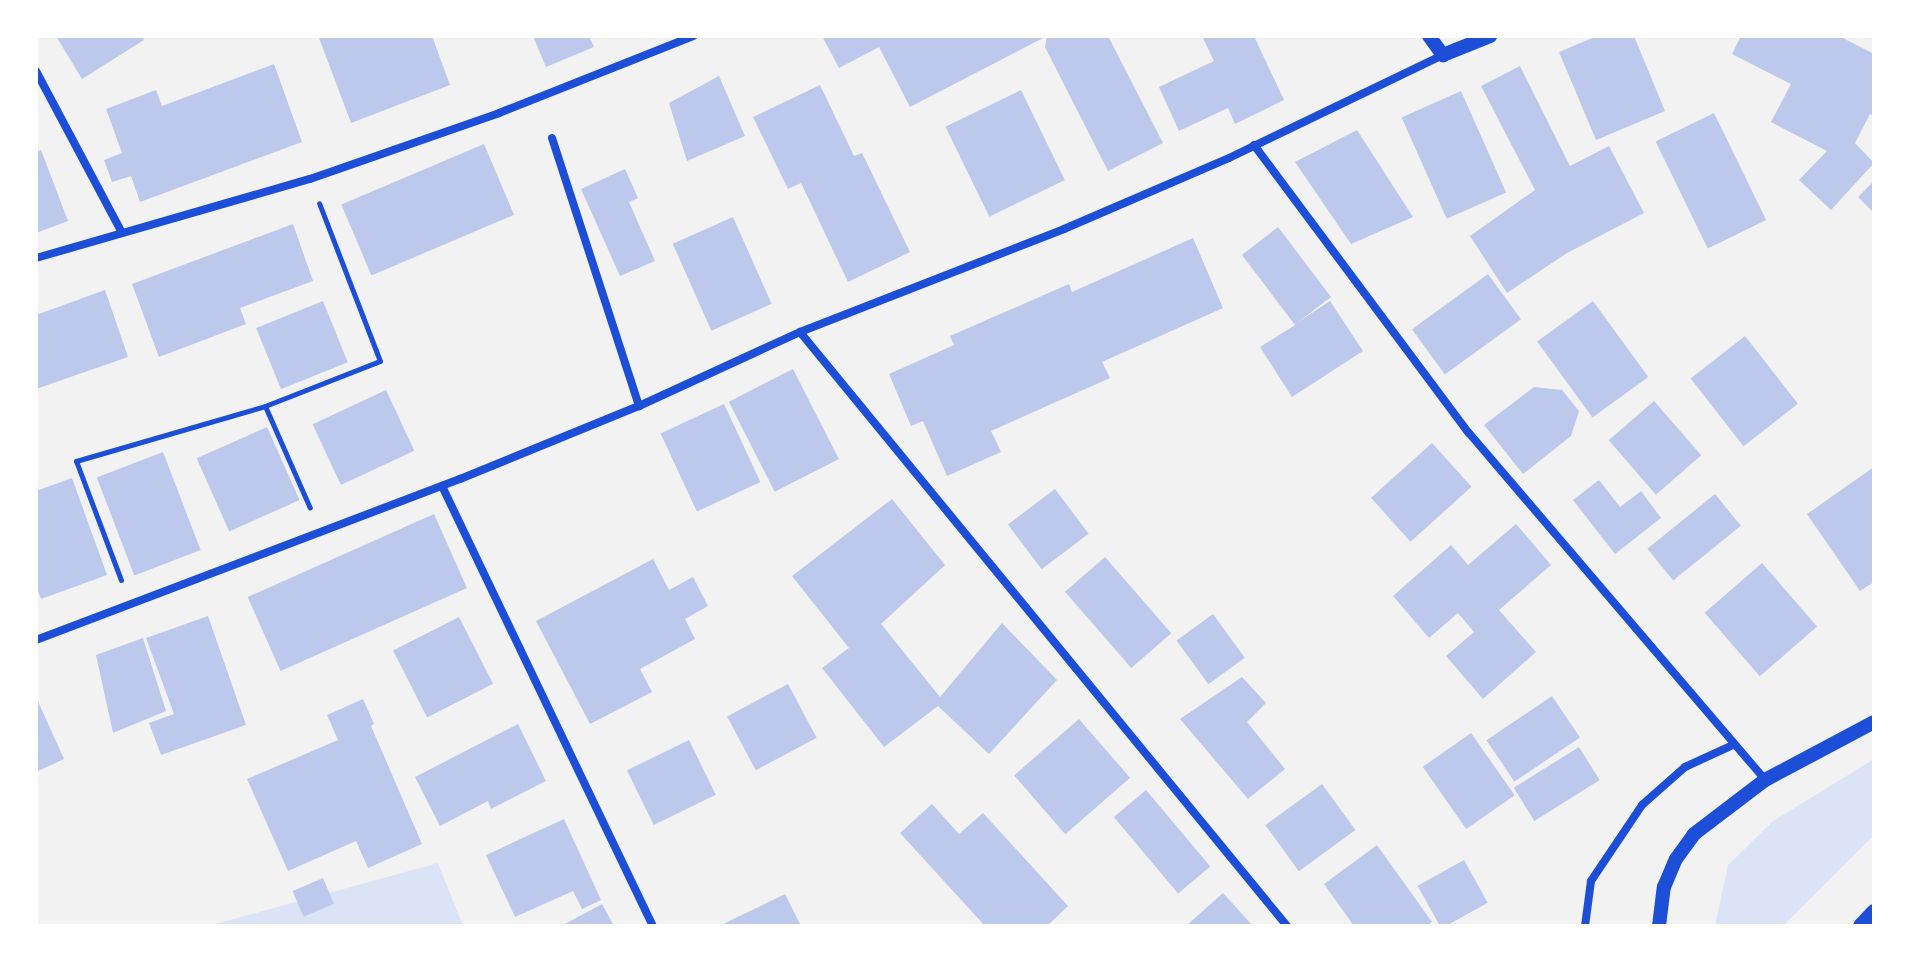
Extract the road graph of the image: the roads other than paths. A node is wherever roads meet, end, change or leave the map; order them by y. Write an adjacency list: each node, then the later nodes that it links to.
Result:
1 (693, 36): 8 (street)
2 (1429, 36): 4 (street)
3 (1490, 36): 4 (street)
4 (1443, 55): 7 (street)
5 (36, 71): 8 (street)
6 (552, 138): 11 (street)
7 (1254, 145): 10 (street); 15 (street)
8 (121, 231): 9 (street)
9 (36, 258)
10 (800, 332): 11 (street); 19 (street)
11 (639, 406): 12 (street)
12 (442, 486): 13 (street); 18 (street)
13 (36, 640)
14 (1874, 722): 16 (street)
15 (1733, 745): 16 (street); 20 (street)
16 (1765, 780): 21 (street)
17 (1874, 912): 22 (main road)
18 (653, 926)
19 (1287, 926)
20 (1585, 926)
21 (1659, 926)
22 (1861, 926)

